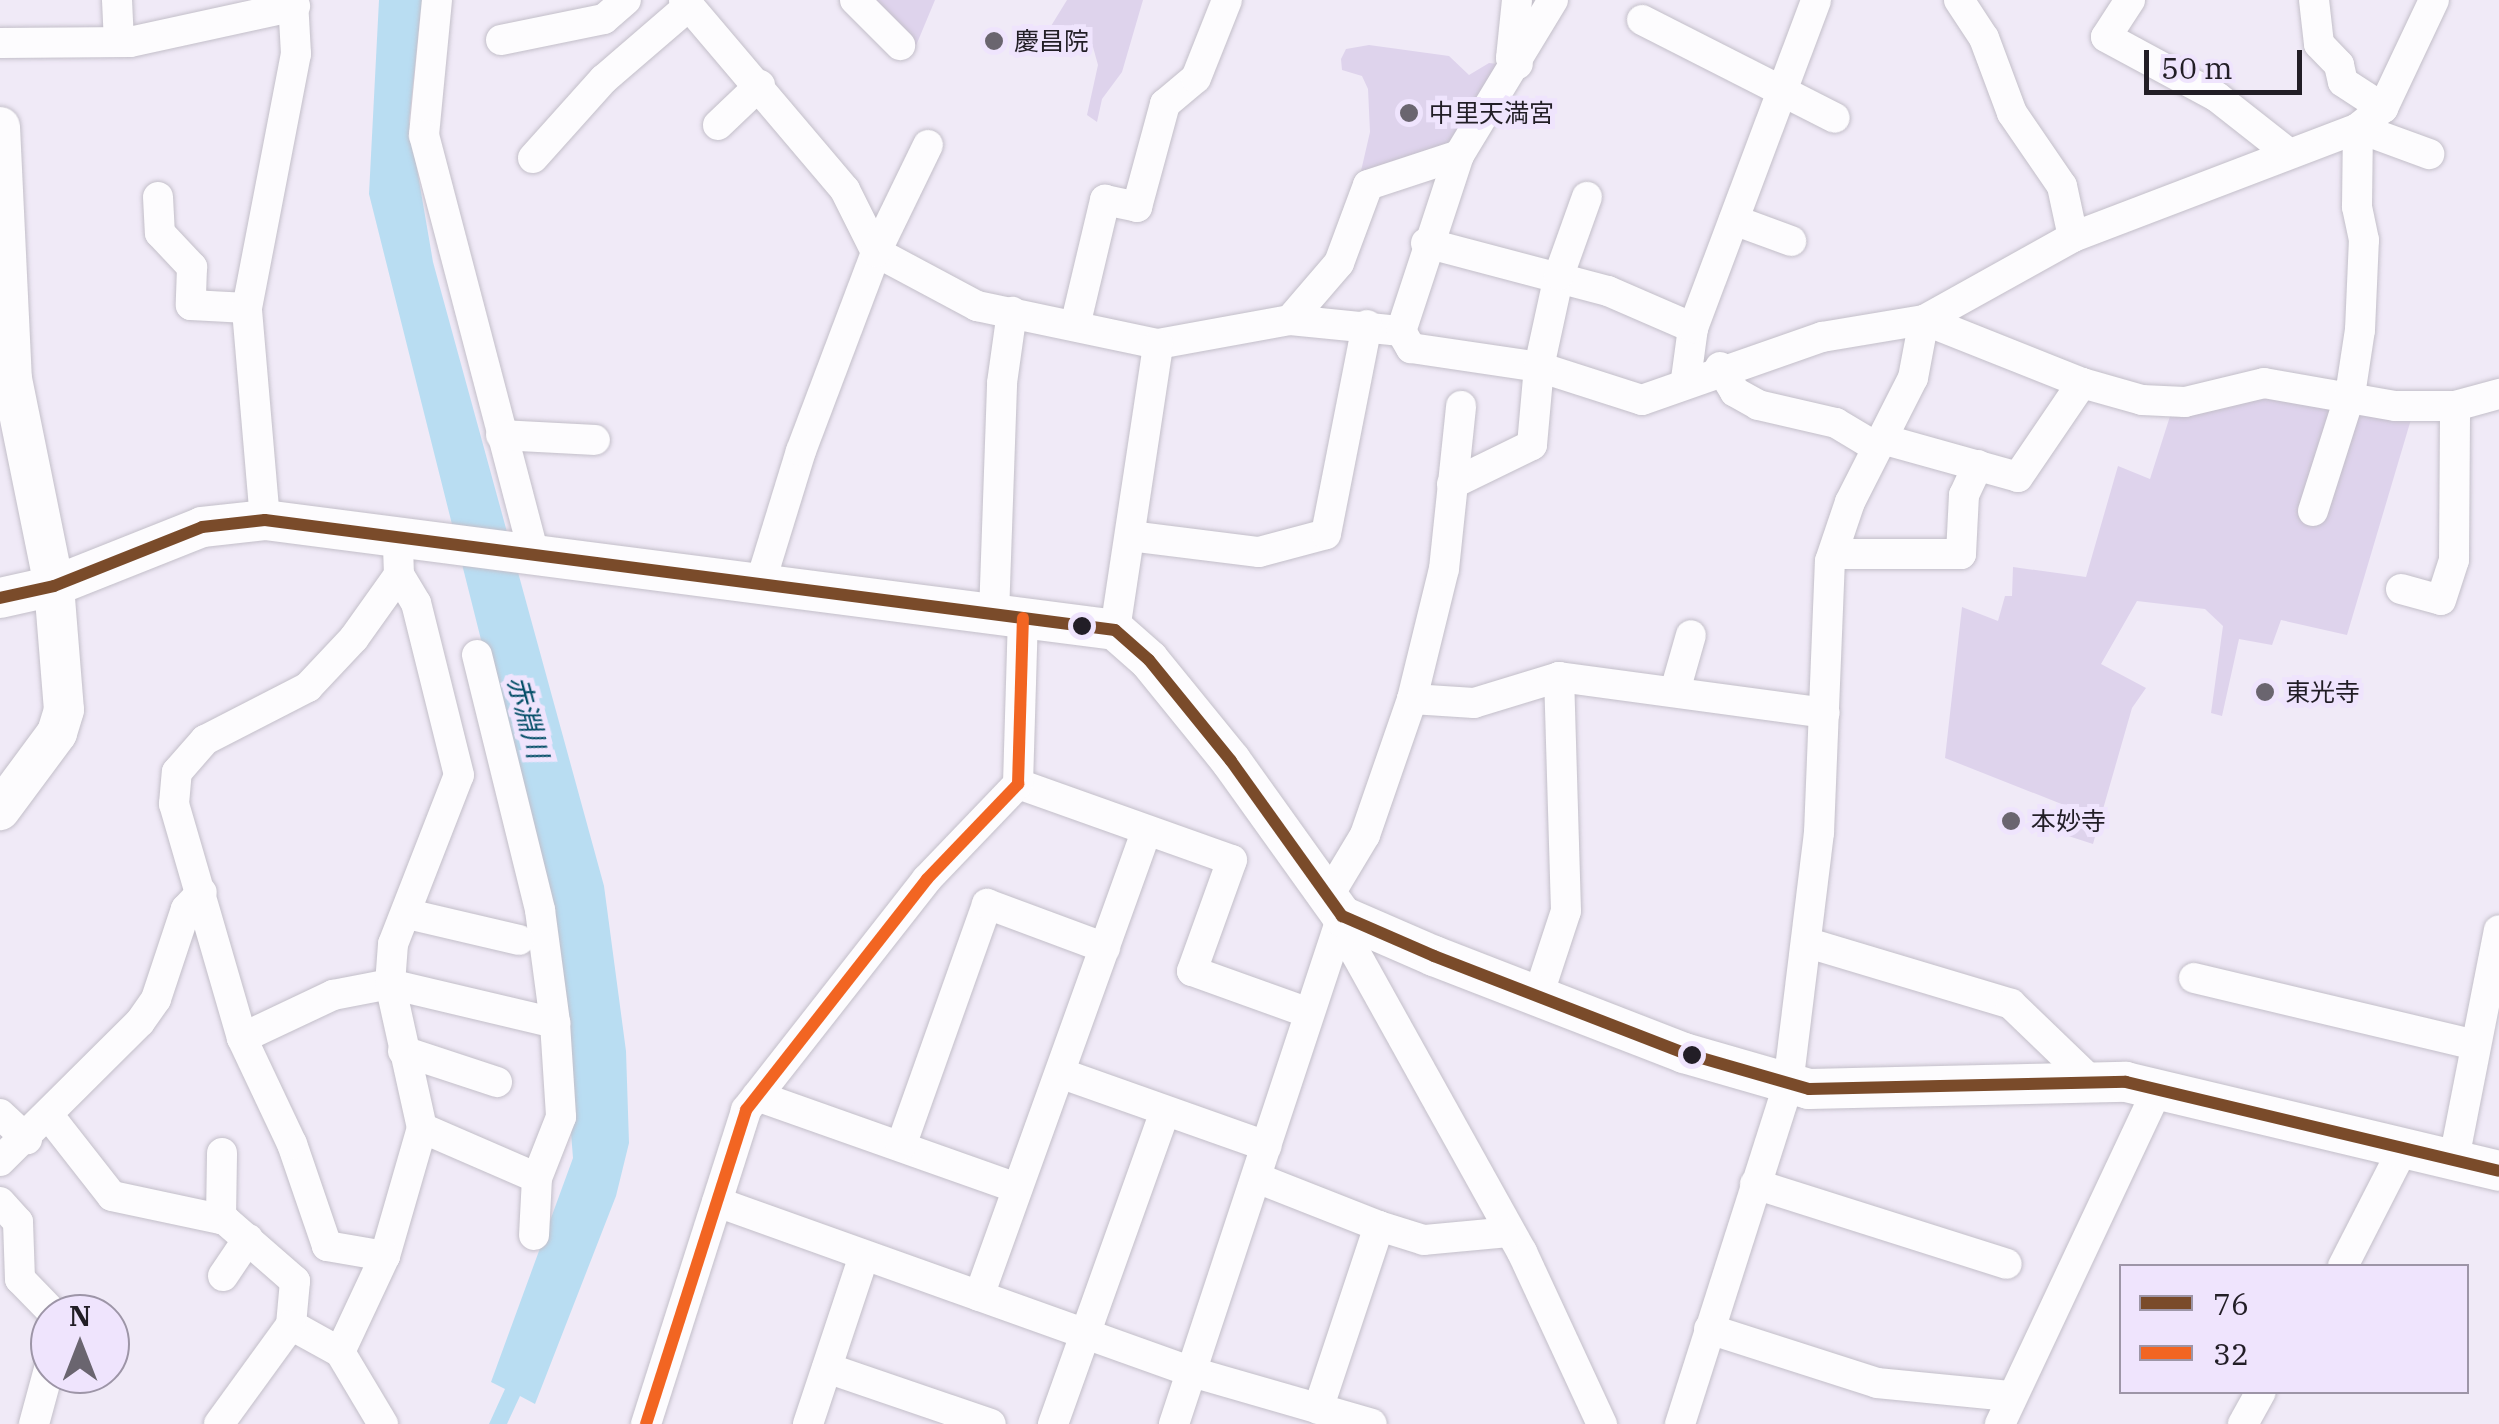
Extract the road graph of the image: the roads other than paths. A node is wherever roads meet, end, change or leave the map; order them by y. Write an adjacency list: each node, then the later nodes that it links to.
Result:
1 (117, 0): 17 (street)
2 (437, 0): 58 (street)
3 (626, 0): 16 (street)
4 (855, 0): 19 (street)
5 (1228, 0): 45 (street)
6 (1517, 0): 20 (street)
7 (1553, 0): 20 (street)
8 (1816, 0): 22 (street)
9 (1959, 0): 36 (street)
10 (2130, 0): 29 (street)
11 (2314, 0): 23 (street)
12 (2434, 0): 23 (street)
13 (294, 3): 17 (street); 41 (street)
14 (686, 3): 21 (street); 32 (street)
15 (1642, 20): 22 (street)
16 (501, 40)
17 (119, 42): 18 (street)
18 (0, 43)
19 (900, 45)
20 (1518, 64): 30 (street)
21 (760, 85): 25 (street); 39 (street)
22 (1783, 88): 24 (street); 35 (street)
23 (2383, 108): 27 (street)
24 (1835, 118)
25 (718, 124)
26 (0, 127): 70 (main road)
27 (2358, 128): 29 (street); 31 (street); 55 (street)
28 (928, 145): 39 (street)
29 (2286, 152): 36 (street)
30 (1459, 154): 38 (street); 43 (street)
31 (2429, 154)
32 (533, 158)
33 (1587, 196): 40 (street)
34 (158, 197): 41 (street)
35 (1734, 220): 37 (street); 47 (street)
36 (2073, 237): 44 (street)
37 (1791, 242)
38 (1426, 243): 40 (street); 48 (street)
39 (876, 252): 42 (street); 69 (street)
40 (1559, 275): 47 (street); 50 (street)
41 (247, 308): 64 (street)
42 (1012, 312): 45 (street); 73 (street)
43 (1290, 320): 46 (street); 49 (street)
44 (1924, 320): 51 (street); 53 (street); 60 (street)
45 (1075, 326): 49 (street)
46 (1366, 326): 48 (street); 65 (street)
47 (1692, 328): 52 (street)
48 (1401, 331): 50 (street)
49 (1158, 344): 65 (street)
50 (1539, 367): 52 (street); 62 (street)
51 (1720, 368): 52 (street); 60 (street)
52 (1686, 379)
53 (2082, 384): 55 (street); 61 (street)
54 (2499, 394): 57 (street)
55 (2350, 395): 57 (street); 63 (street)
56 (1460, 406): 62 (street)
57 (2455, 406): 71 (street)
58 (501, 435): 59 (street); 68 (street)
59 (595, 440)
60 (1879, 443): 61 (street); 66 (street)
61 (1978, 466): 66 (street)
62 (1452, 484): 79 (street)
63 (2313, 510)
64 (265, 520): 67 (main road); 70 (main road)
65 (1130, 536): 74 (street)
66 (1833, 554): 80 (street)
67 (398, 557): 68 (main road); 84 (street); 86 (street)
68 (532, 557): 69 (main road)
69 (760, 584): 73 (main road)
70 (54, 586): 72 (main road); 82 (main road)
71 (2402, 588)
72 (0, 598)
73 (1008, 616): 74 (main road); 81 (street)
74 (1114, 630): 85 (main road)
75 (1690, 635): 78 (street)
76 (477, 656): 95 (street)
77 (1558, 677): 78 (street); 79 (street); 93 (street)
78 (1675, 691): 80 (street)
79 (1412, 699): 85 (street)
80 (1825, 713): 89 (street)
81 (1018, 784): 83 (street); 104 (street)
82 (0, 810)
83 (1146, 831): 90 (street); 94 (street)
84 (202, 892): 97 (street); 107 (street)
85 (1336, 906): 93 (main road); 94 (street); 125 (street)
86 (408, 914): 88 (street); 92 (street)
87 (2499, 930): 96 (street)
88 (518, 940)
89 (1808, 943): 100 (street); 102 (street)
90 (1104, 948): 99 (street); 110 (street)
91 (2194, 978): 96 (street)
92 (390, 984): 95 (street); 97 (street); 98 (street)
93 (1538, 996): 102 (main road)
94 (1306, 1012): 111 (street)
95 (555, 1023): 117 (street)
96 (2484, 1036): 114 (street)
97 (242, 1038): 128 (street)
98 (403, 1050): 101 (street); 108 (street)
99 (1060, 1073): 105 (street); 120 (street)
100 (2091, 1081): 102 (main road); 103 (main road)
101 (497, 1082)
102 (1788, 1085): 119 (street)
103 (2157, 1090): 112 (main road); 143 (street)
104 (756, 1096): 110 (street); 122 (street)
105 (1165, 1111): 111 (street); 137 (street)
106 (0, 1114): 109 (street)
107 (50, 1117): 109 (street); 123 (street)
108 (422, 1128): 117 (street); 128 (street)
109 (28, 1139): 115 (street)
110 (901, 1146): 120 (street)
111 (1266, 1146): 118 (street)
112 (2403, 1149): 114 (main road); 131 (street)
113 (222, 1153): 123 (street)
114 (2454, 1159): 116 (main road)
115 (0, 1161)
116 (2499, 1171)
117 (537, 1178): 126 (street)
118 (1257, 1178): 124 (street); 140 (street)
119 (1755, 1184): 130 (street); 136 (street)
120 (1018, 1188): 134 (street)
121 (0, 1202): 133 (street)
122 (716, 1202): 129 (street); 148 (street)
123 (222, 1218): 127 (street)
124 (1379, 1226): 125 (street); 144 (street)
125 (1510, 1232): 154 (street)
126 (534, 1235)
127 (248, 1239): 132 (street); 135 (street)
128 (385, 1256): 138 (street)
129 (864, 1256): 134 (street); 139 (street)
130 (2007, 1264)
131 (2344, 1264)
132 (223, 1276)
133 (34, 1294)
134 (979, 1296): 137 (street)
135 (291, 1325): 138 (street); 146 (street)
136 (1709, 1330): 143 (street); 155 (street)
137 (1085, 1334): 140 (street); 151 (street)
138 (340, 1352): 147 (street)
139 (826, 1368): 149 (street); 150 (street)
140 (1192, 1372): 144 (street); 152 (street)
141 (42, 1394): 145 (street)
142 (2261, 1394): 156 (street)
143 (2004, 1410)
144 (1311, 1413): 153 (street)
145 (34, 1424)
146 (219, 1424)
147 (384, 1424)
148 (646, 1424)
149 (808, 1424)
150 (991, 1424)
151 (1053, 1424)
152 (1174, 1424)
153 (1372, 1424)
154 (1602, 1424)
155 (1680, 1424)
156 (2243, 1424)

